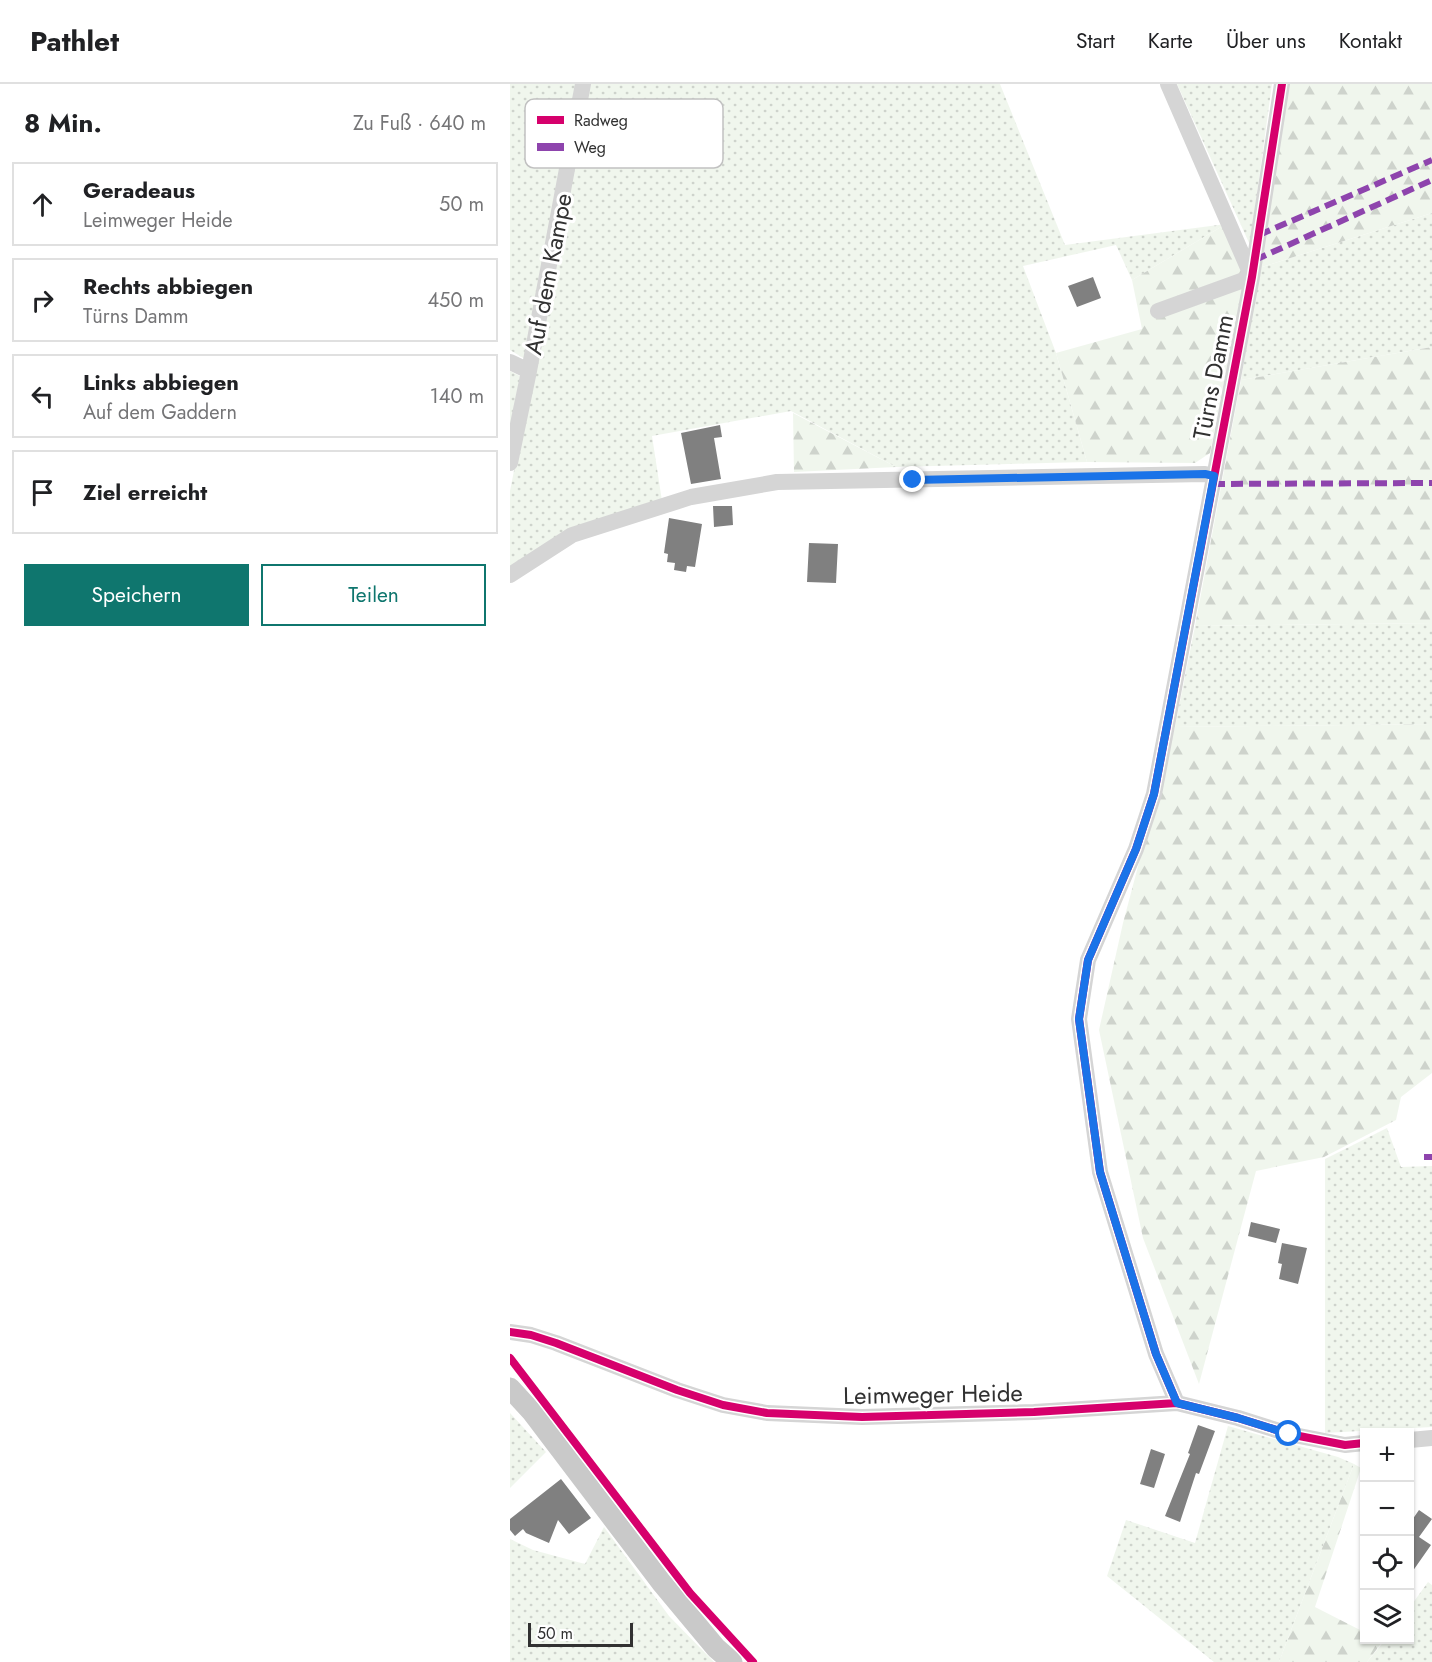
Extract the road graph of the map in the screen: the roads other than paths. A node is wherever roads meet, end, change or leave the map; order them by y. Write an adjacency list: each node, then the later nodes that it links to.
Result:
1 (583, 84): 4 (street, Auf dem Kampe)
2 (1168, 84): 6 (street)
3 (1282, 84): 6 (street, Türns Damm)
4 (580, 99)
5 (567, 168): 9 (street, Auf dem Kampe)
6 (1252, 277): 7 (street); 11 (street, Türns Damm)
7 (1158, 311)
8 (510, 362): 9 (street)
9 (530, 371): 10 (street, Auf dem Kampe)
10 (510, 463)
11 (1214, 476): 12 (street); 15 (street, Türns Damm)
12 (510, 575)
13 (510, 1332): 15 (street, Leimweger Heide)
14 (510, 1388): 19 (main road)
15 (1177, 1403): 18 (street, Leimweger Heide)
16 (1432, 1438): 17 (street)
17 (1414, 1440)
18 (1360, 1444)
19 (732, 1662)

